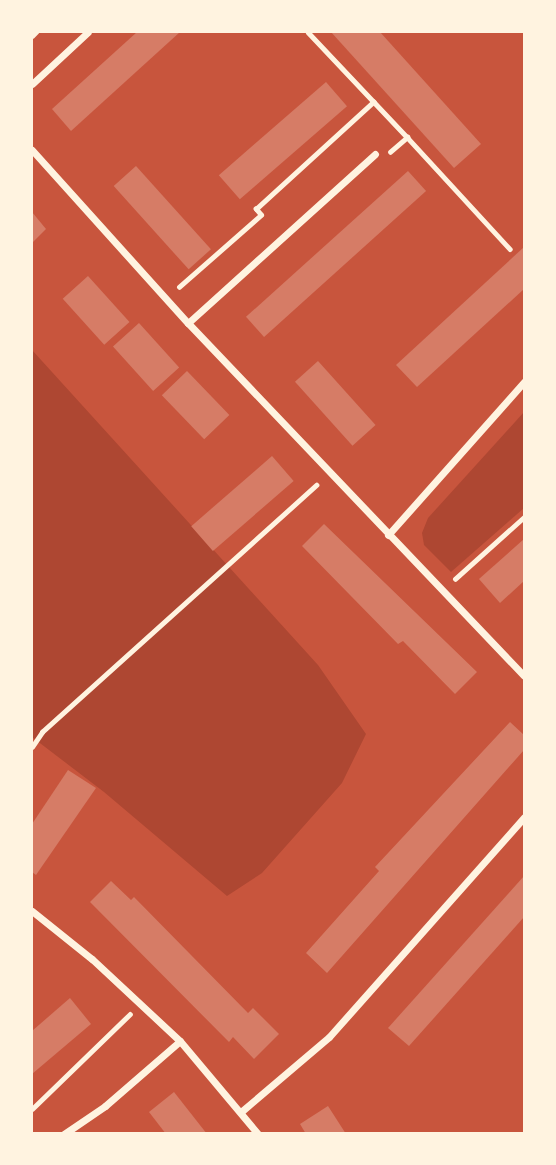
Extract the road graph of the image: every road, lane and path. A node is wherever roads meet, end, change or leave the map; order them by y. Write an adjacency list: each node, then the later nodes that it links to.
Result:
1 (36, 32): 4 (path)
2 (88, 32): 5 (street)
3 (308, 32): 6 (path)
4 (32, 36)
5 (32, 84)
6 (373, 102): 7 (path); 12 (path)
7 (407, 137): 10 (path); 11 (path)
8 (32, 150): 13 (street)
9 (375, 154): 13 (street)
10 (387, 156)
11 (510, 249)
12 (168, 279)
13 (188, 323): 17 (street)
14 (524, 382): 17 (street)
15 (316, 485): 20 (path)
16 (524, 517): 18 (path)
17 (388, 535): 19 (street)
18 (461, 590)
19 (524, 676)
20 (32, 747)
21 (524, 817): 26 (street)
22 (32, 911): 24 (street)
23 (141, 1023): 25 (path)
24 (180, 1041): 26 (street); 27 (street)
25 (32, 1109)
26 (242, 1111): 28 (street)
27 (64, 1133)
28 (258, 1133)

